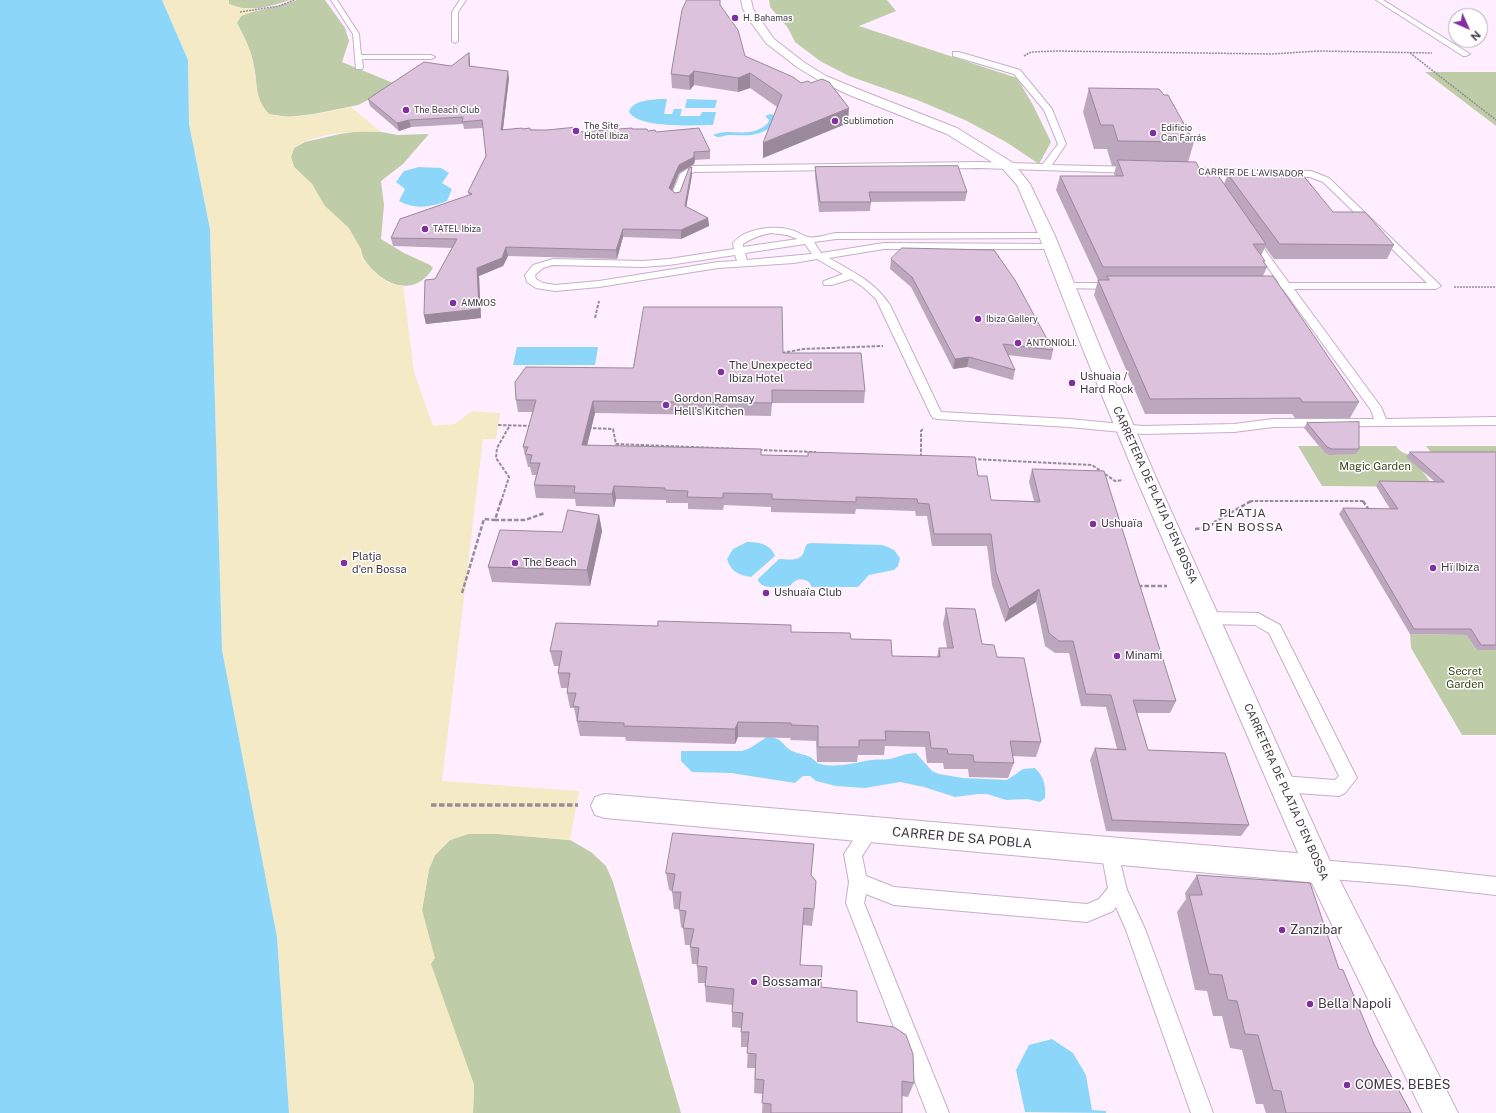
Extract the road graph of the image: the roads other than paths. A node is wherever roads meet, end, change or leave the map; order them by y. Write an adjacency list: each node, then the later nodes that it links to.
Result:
1 (334, 0): 8 (lane)
2 (463, 0): 5 (lane)
3 (746, 0): 11 (street, CARRETERA DE PLATJA D'EN BOSSA)
4 (1379, 0): 7 (lane)
5 (455, 41)
6 (956, 54): 12 (lane)
7 (1466, 54)
8 (358, 57): 9 (lane); 10 (lane)
9 (431, 57)
10 (359, 67)
11 (1008, 166): 12 (lane); 15 (lane); 18 (street, CARRETERA DE PLATJA D'EN BOSSA)
12 (1045, 168): 13 (lane)
13 (1147, 171)
14 (1170, 171): 27 (lane, CARRER DE L'AVISADOR)
15 (676, 197)
16 (1247, 231): 27 (lane)
17 (807, 240): 18 (lane); 19 (lane); 19 (lane); 20 (lane)
18 (1049, 241): 20 (lane); 24 (street, CARRETERA DE PLATJA D'EN BOSSA)
19 (738, 251): 21 (lane); 21 (lane)
20 (819, 256): 21 (lane); 22 (lane)
21 (743, 263)
22 (851, 275): 23 (lane); 30 (lane)
23 (828, 283)
24 (1067, 286): 25 (lane); 30 (street, CARRETERA DE PLATJA D'EN BOSSA)
25 (1122, 286)
26 (1247, 286): 27 (lane)
27 (1286, 286): 29 (lane)
28 (1496, 421): 29 (lane)
29 (1381, 423): 30 (lane)
30 (1126, 428): 31 (street, CARRETERA DE PLATJA D'EN BOSSA)
31 (1209, 618): 32 (street, CARRETERA DE PLATJA D'EN BOSSA); 32 (lane)
32 (1282, 784): 36 (street, CARRETERA DE PLATJA D'EN BOSSA)
33 (605, 806): 34 (street, CARRER DE SA POBLA)
34 (870, 830): 35 (street, CARRER DE SA POBLA); 37 (lane)
35 (1110, 851): 36 (street, CARRER DE SA POBLA); 39 (lane)
36 (1319, 869): 38 (lane); 42 (street, CARRETERA DE PLATJA D'EN BOSSA)
37 (858, 882): 39 (lane); 40 (lane)
38 (1496, 886)
39 (1118, 890): 41 (lane)
40 (938, 1113)
41 (1202, 1113)
42 (1441, 1113)

